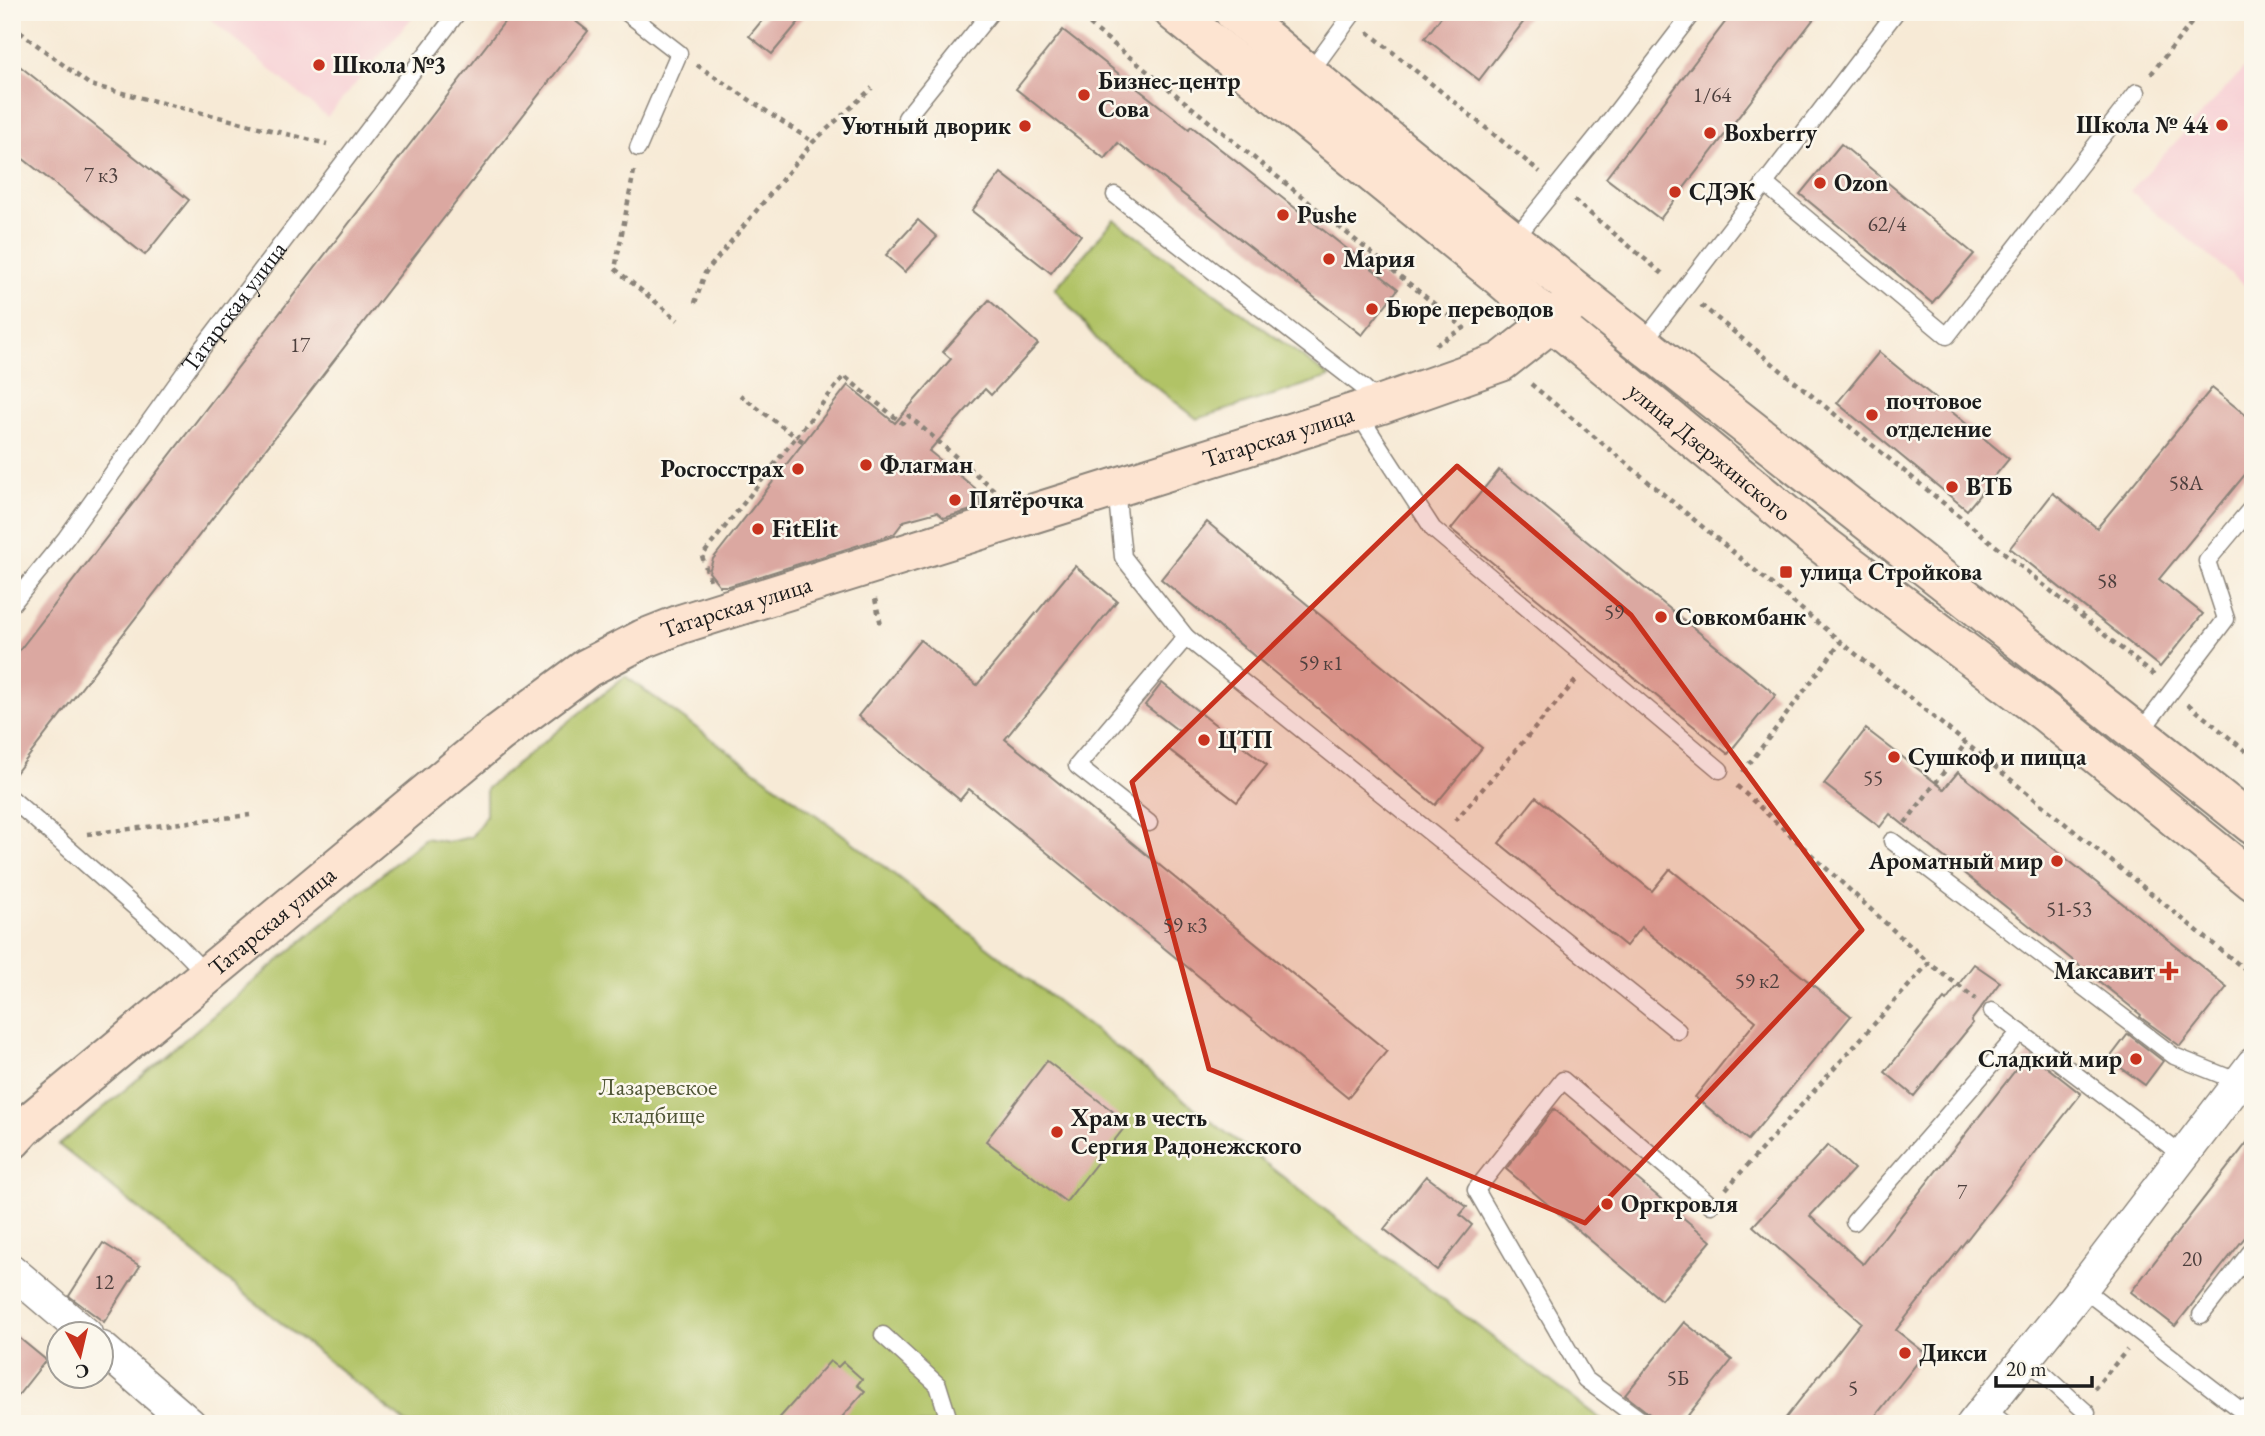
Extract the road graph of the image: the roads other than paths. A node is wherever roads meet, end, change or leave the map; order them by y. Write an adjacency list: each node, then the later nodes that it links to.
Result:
1 (458, 12): 22 (lane, Татарская улица)
2 (626, 12): 12 (lane)
3 (991, 12): 11 (lane)
4 (1174, 12): 17 (main road, улица Дзержинского)
5 (1234, 12): 9 (main road, улица Дзержинского)
6 (1693, 12): 15 (lane)
7 (1896, 12): 13 (lane)
8 (1352, 15): 9 (lane)
9 (1308, 75): 15 (main road, улица Дзержинского)
10 (2137, 92): 13 (lane)
11 (906, 118)
12 (638, 148)
13 (1764, 183): 18 (lane)
14 (1115, 195): 19 (lane)
15 (1512, 242): 16 (main road, улица Дзержинского)
16 (1580, 295): 17 (main road, Татарская улица); 18 (main road, улица Дзержинского)
17 (1552, 322): 19 (main road, Татарская улица); 30 (main road, улица Дзержинского)
18 (1642, 344): 24 (main road, улица Дзержинского)
19 (1370, 408): 20 (main road, Татарская улица); 25 (lane)
20 (1116, 488): 23 (lane); 31 (main road, Татарская улица)
21 (2253, 506): 24 (lane)
22 (12, 604)
23 (1186, 637): 27 (lane); 33 (lane)
24 (2139, 734): 28 (main road, улица Дзержинского)
25 (1720, 770)
26 (12, 799): 31 (lane)
27 (1149, 823)
28 (2253, 825)
29 (1892, 841): 35 (lane)
30 (2253, 881)
31 (207, 975): 36 (main road, Татарская улица)
32 (1992, 1011): 34 (lane)
33 (1678, 1031)
34 (2020, 1032): 37 (lane); 39 (lane)
35 (2248, 1080): 37 (street)
36 (12, 1140)
37 (2183, 1156): 42 (street)
38 (1712, 1205): 53 (lane)
39 (1854, 1222)
40 (2253, 1249): 43 (lane)
41 (12, 1270): 44 (street)
42 (2082, 1288): 46 (street); 48 (lane)
43 (2201, 1315)
44 (69, 1320)
45 (883, 1335): 52 (lane)
46 (2026, 1358): 49 (lane); 50 (street)
47 (116, 1360): 51 (street)
48 (2253, 1406)
49 (2084, 1409)
50 (1988, 1419)
51 (190, 1424)
52 (948, 1424)
53 (1646, 1424)

